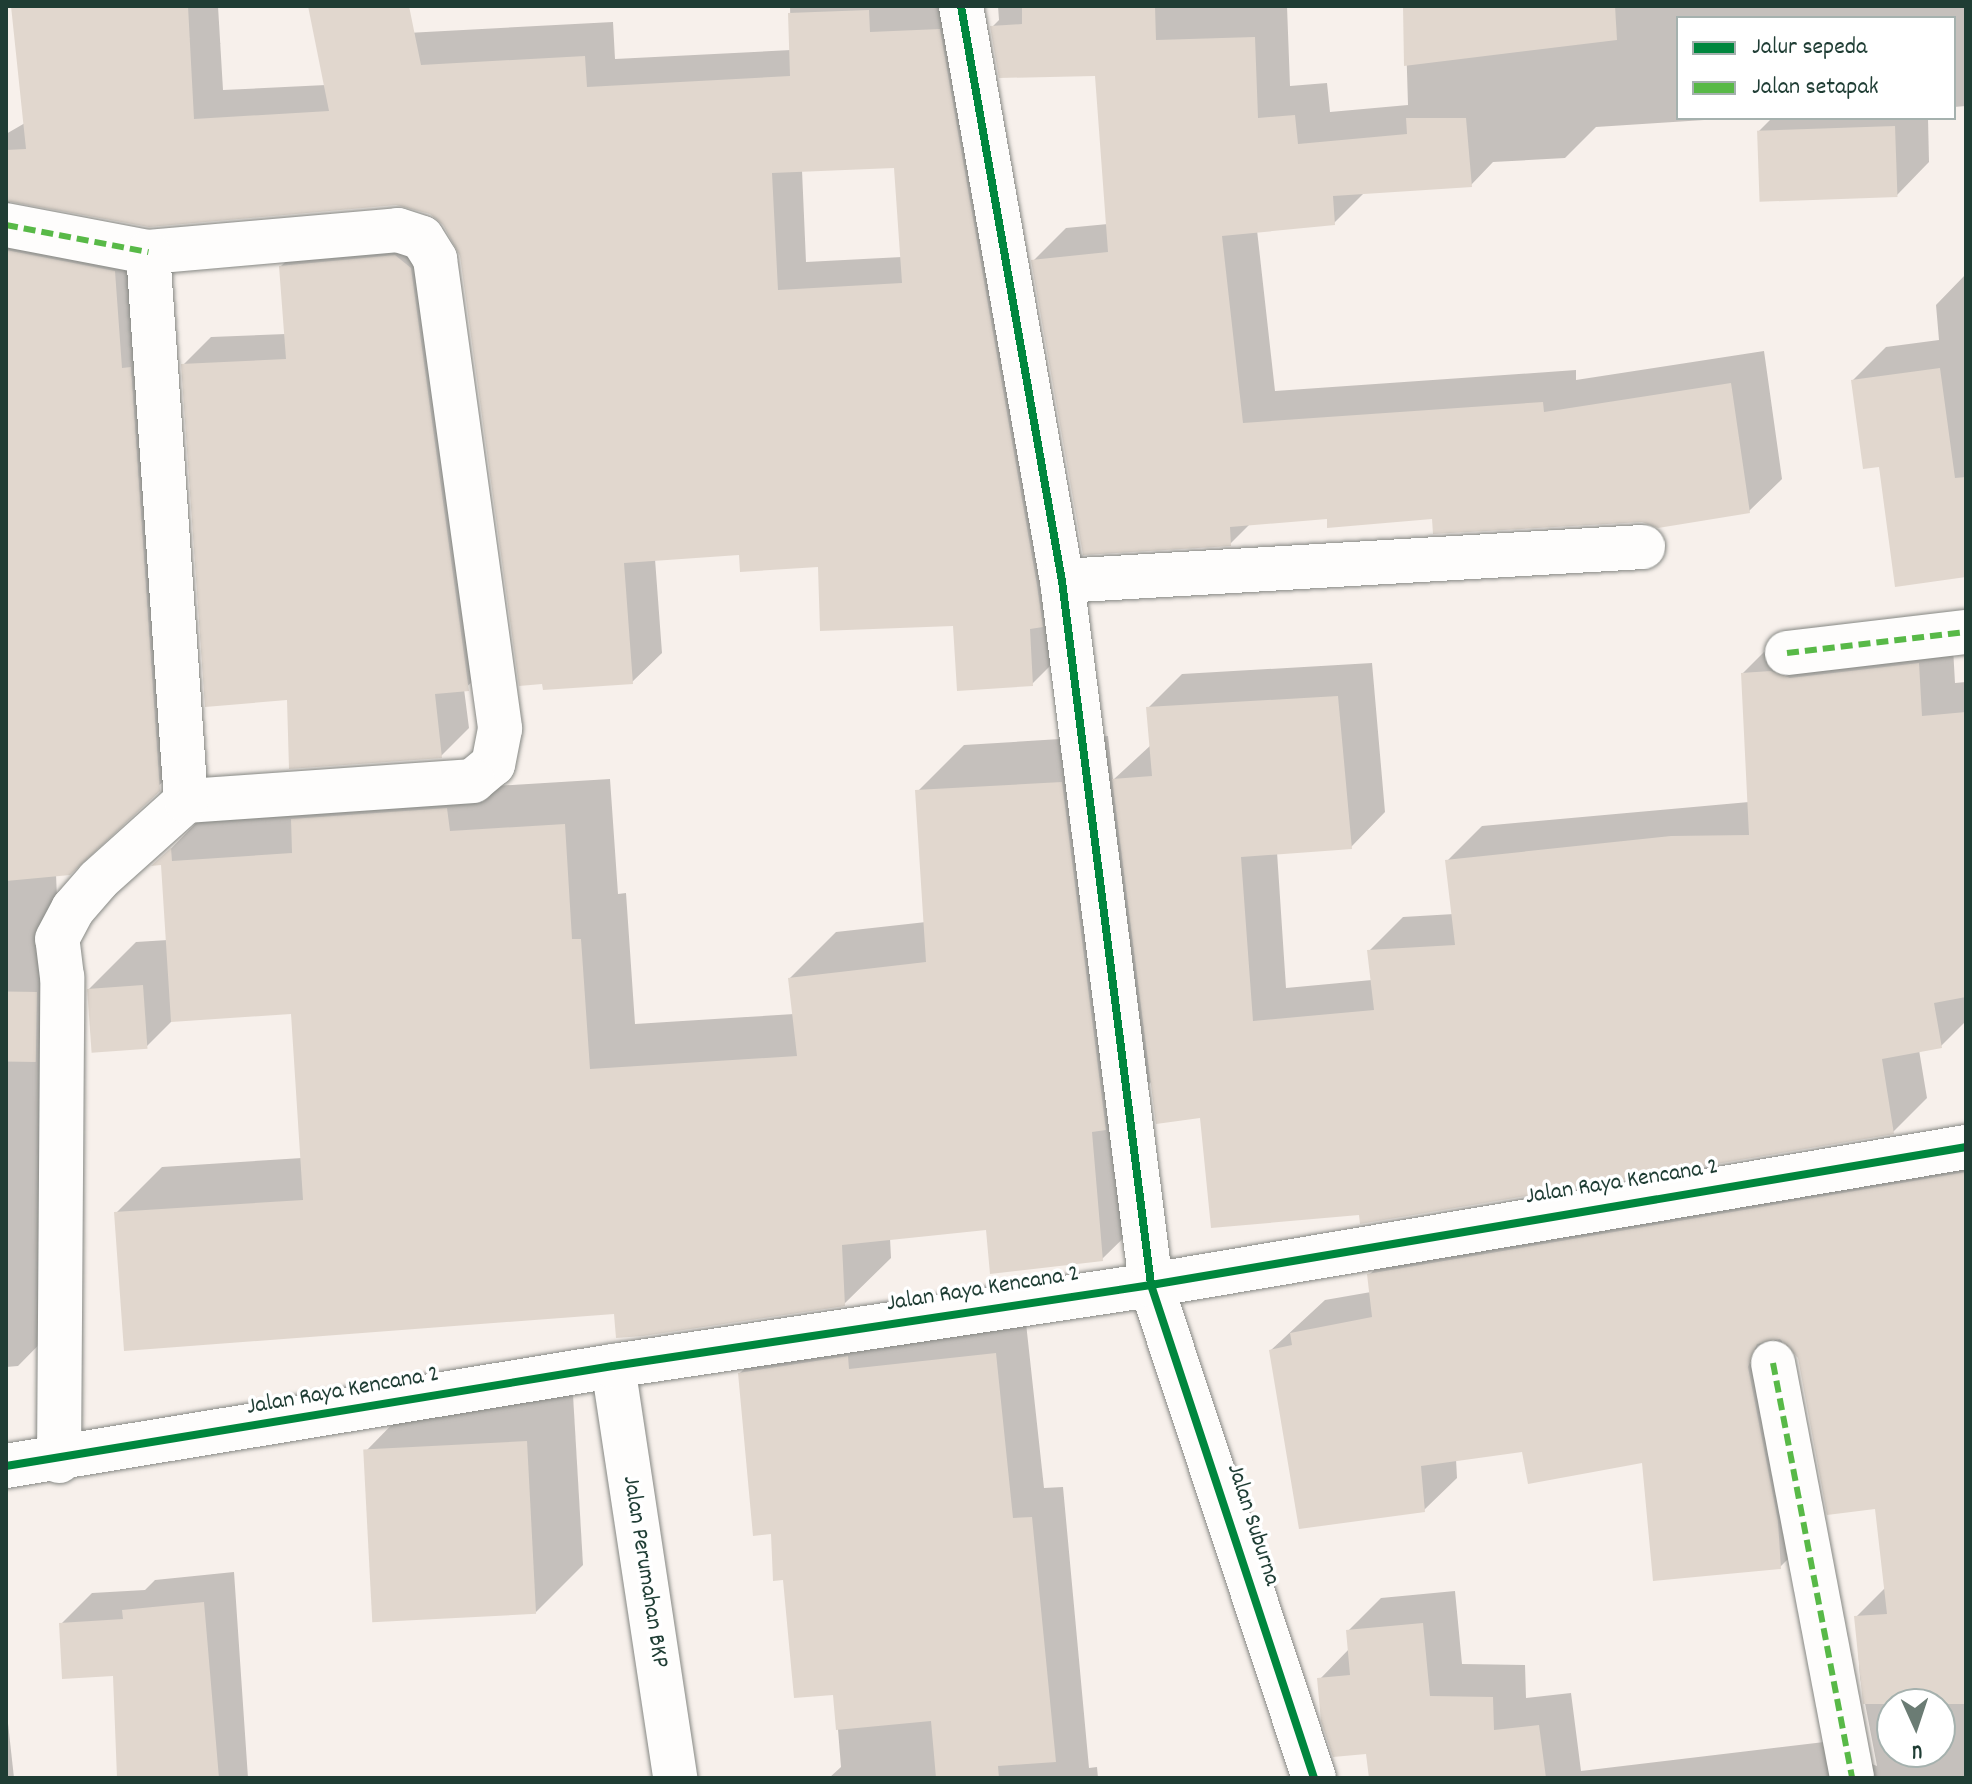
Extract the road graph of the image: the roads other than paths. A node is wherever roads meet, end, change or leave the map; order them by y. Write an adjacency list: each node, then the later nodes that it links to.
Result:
1 (961, 6): 5 (street, Jalan Suburna)
2 (6, 225): 3 (street)
3 (148, 252): 8 (street); 8 (street)
4 (1643, 547): 5 (street)
5 (1062, 581): 10 (street, Jalan Suburna)
6 (1966, 632): 7 (street)
7 (1787, 653)
8 (186, 801): 13 (street)
9 (1966, 1147): 10 (street, Jalan Raya Kencana 2)
10 (1151, 1285): 12 (street, Jalan Raya Kencana 2); 16 (street, Jalan Suburna)
11 (1773, 1363): 17 (street)
12 (613, 1366): 13 (street, Jalan Raya Kencana 2); 15 (street, Jalan Perumahan BKP)
13 (59, 1461): 14 (street, Jalan Raya Kencana 2)
14 (6, 1466)
15 (675, 1778)
16 (1314, 1778)
17 (1852, 1778)

